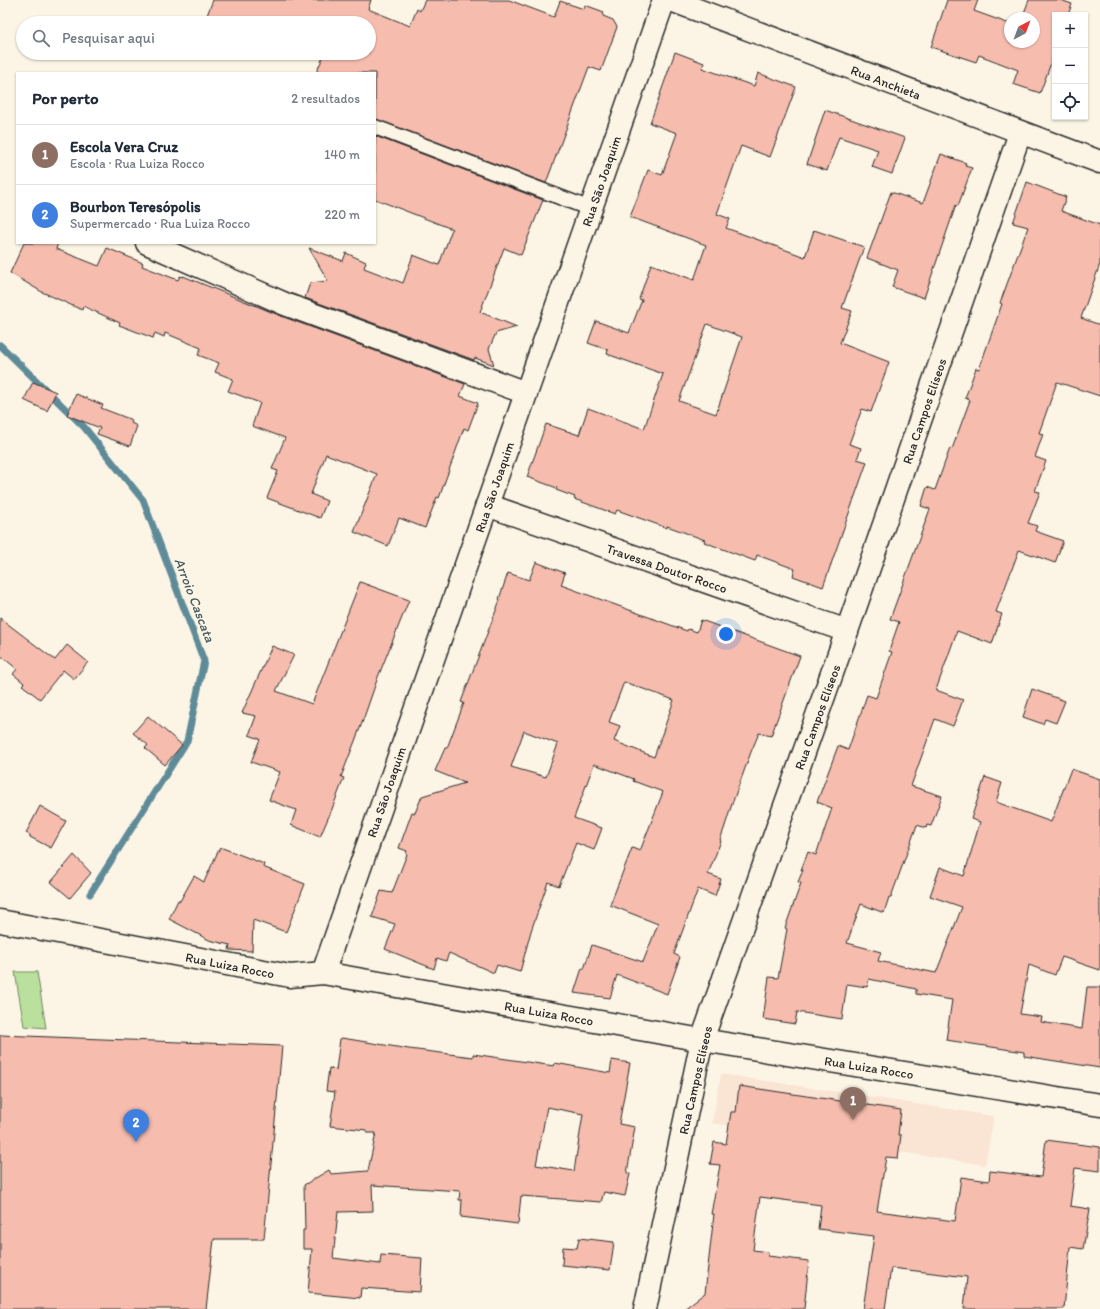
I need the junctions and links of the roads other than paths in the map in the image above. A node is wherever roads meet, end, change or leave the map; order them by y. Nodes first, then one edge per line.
1 (664, 0) edge
2 (672, 0) edge
3 (376, 127) edge
4 (1020, 133) junction
5 (1100, 162) edge
6 (590, 209) junction
7 (149, 244) edge
8 (526, 393) junction
9 (487, 506) junction
10 (847, 631) junction
11 (0, 921) edge
12 (323, 973) junction
13 (702, 1040) junction
14 (1100, 1105) edge
15 (645, 1309) edge

1 - 6 street, Rua São Joaquim
2 - 4 street, Rua Anchieta
3 - 6 lane
4 - 5 street, Rua Anchieta
4 - 10 street, Rua Campos Elíseos
6 - 8 street, Rua São Joaquim
7 - 8 street
8 - 9 street, Rua São Joaquim
9 - 10 street, Travessa Doutor Rocco
9 - 12 street, Rua São Joaquim
10 - 13 street, Rua Campos Elíseos
11 - 12 street, Rua Luiza Rocco
12 - 13 street, Rua Luiza Rocco
13 - 14 street, Rua Luiza Rocco
13 - 15 street, Rua Campos Elíseos

